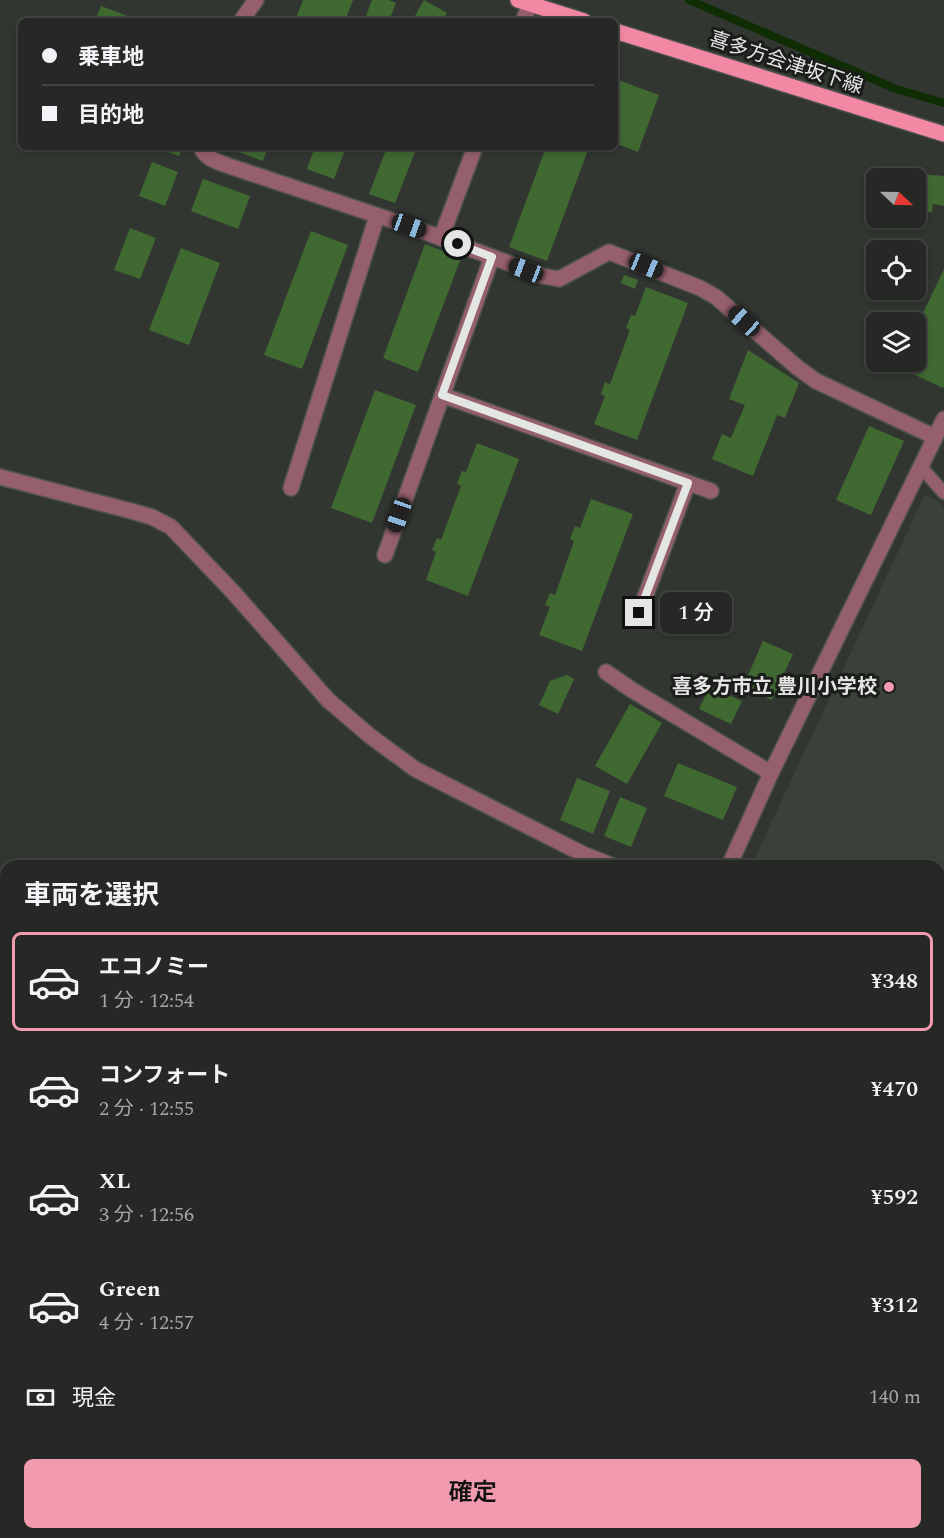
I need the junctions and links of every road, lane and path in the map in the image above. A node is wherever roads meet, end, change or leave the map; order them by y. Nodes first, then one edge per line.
1 (256, 0) edge
2 (524, 2) edge
3 (243, 18) edge
4 (523, 18) edge
5 (575, 18) edge
6 (618, 32) edge
7 (944, 134) edge
8 (202, 150) edge
9 (475, 150) edge
10 (377, 216) junction
11 (441, 238) junction
12 (492, 257) junction
13 (442, 395) junction
14 (944, 419) edge
15 (935, 437) junction
16 (921, 467) junction
17 (0, 477) edge
18 (688, 483) junction
19 (291, 488) dead end
20 (711, 491) dead end
21 (944, 493) edge
22 (385, 555) dead end
23 (639, 613) dead end
24 (606, 672) dead end
25 (771, 773) junction
26 (598, 860) edge
27 (732, 860) edge

1 - 3 street
2 - 4 street
2 - 5 main road
6 - 7 main road, 喜多方会津坂下線
8 - 10 street
9 - 11 street
10 - 11 street
10 - 19 street
11 - 12 street
12 - 13 street
12 - 15 street
13 - 18 street
13 - 22 street
14 - 15 street
15 - 16 street
16 - 21 lane
16 - 25 street
17 - 26 street
18 - 20 street
18 - 23 street
24 - 25 street
25 - 27 street

